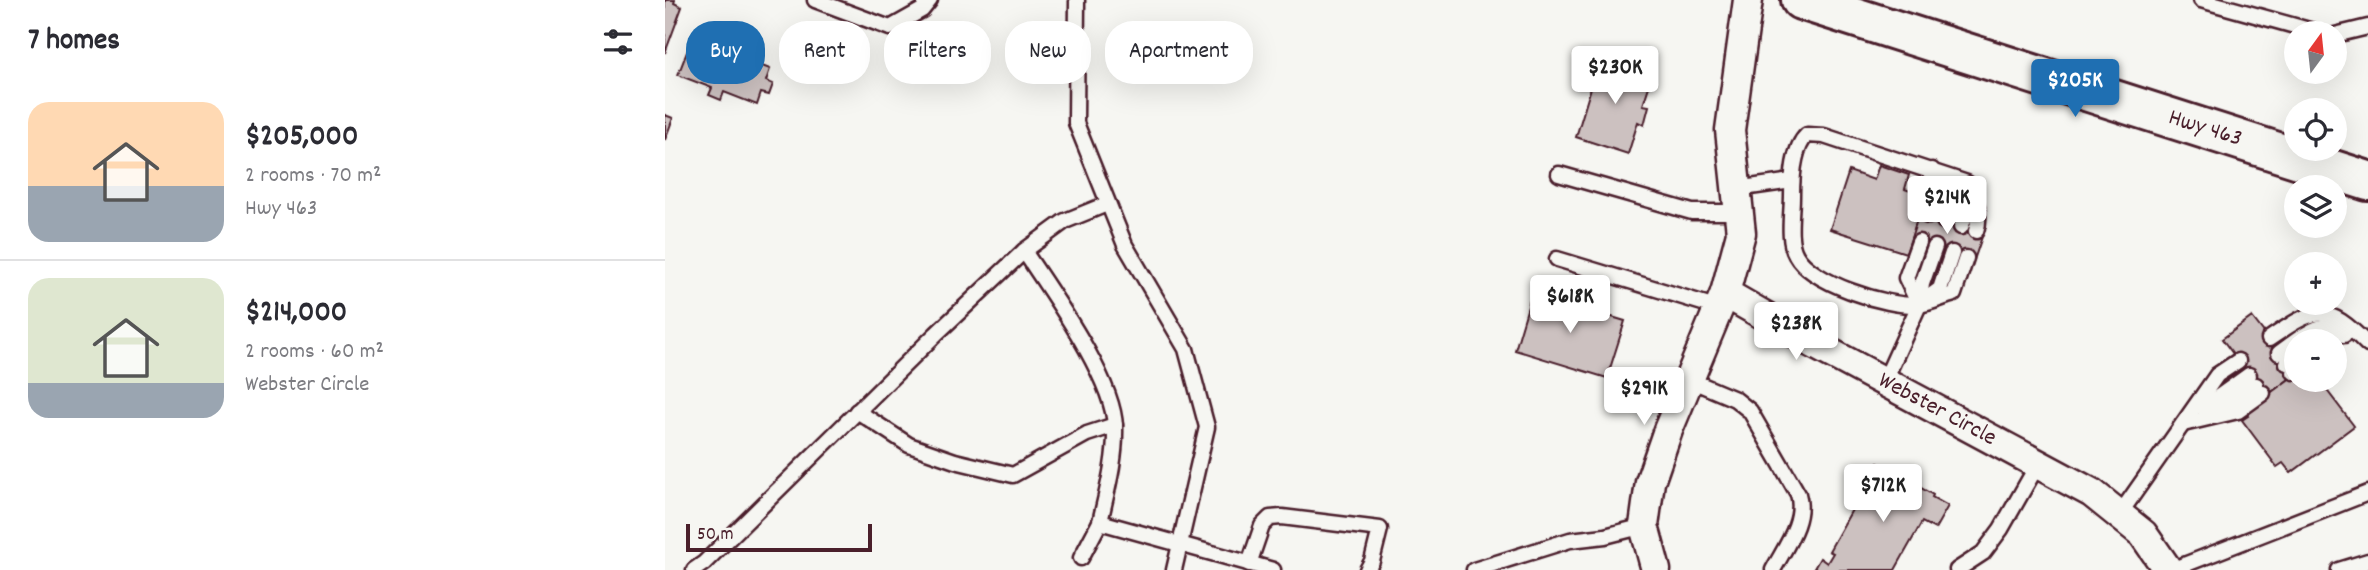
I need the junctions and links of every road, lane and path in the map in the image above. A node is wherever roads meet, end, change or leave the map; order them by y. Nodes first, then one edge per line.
1 (815, 0) edge
2 (930, 0) edge
3 (1077, 0) edge
4 (1748, 0) edge
5 (1801, 0) edge
6 (2201, 0) edge
7 (2284, 23) edge
8 (2368, 27) edge
9 (2347, 32) edge
10 (1932, 170) junction
11 (1559, 174) dead end
12 (1792, 181) junction
13 (2368, 181) edge
14 (1738, 201) junction
15 (1107, 204) junction
16 (1928, 216) dead end
17 (1944, 221) dead end
18 (1969, 229) dead end
19 (1919, 242) dead end
20 (1935, 247) dead end
21 (1024, 251) junction
22 (1959, 255) dead end
23 (1557, 259) dead end
24 (1722, 301) junction
25 (1919, 305) junction
26 (2315, 329) edge
27 (2345, 329) edge
28 (2347, 330) edge
29 (2347, 336) edge
30 (2269, 339) dead end
31 (2365, 342) edge
32 (2347, 343) edge
33 (2238, 361) dead end
34 (1690, 380) junction
35 (1884, 382) junction
36 (856, 411) junction
37 (2183, 424) junction
38 (1115, 425) junction
39 (2038, 464) junction
40 (2368, 493) edge
41 (2119, 515) junction
42 (1100, 522) junction
43 (1644, 526) junction
44 (1180, 545) junction
45 (1081, 558) dead end
46 (1249, 564) junction
47 (2368, 564) edge
48 (2349, 569) edge
49 (694, 570) edge
50 (1174, 570) edge
51 (1273, 570) edge
52 (1367, 570) edge
53 (1474, 570) edge
54 (1656, 570) edge
55 (1773, 570) edge
56 (1957, 570) edge
57 (2170, 570) edge

1 - 2 lane
3 - 15 lane
4 - 14 street
5 - 13 main road, Hwy 463
6 - 7 lane
8 - 9 lane
10 - 12 lane
10 - 16 lane
10 - 17 lane
10 - 18 lane
11 - 14 lane
12 - 14 lane
12 - 25 lane
14 - 24 street
15 - 21 lane
15 - 44 lane
19 - 25 lane
20 - 25 lane
21 - 36 lane
21 - 38 lane
22 - 25 lane
23 - 24 lane
24 - 34 street
24 - 35 street, Webster Circle
25 - 35 lane
26 - 27 lane
28 - 31 lane
29 - 31 lane
30 - 31 lane
31 - 32 lane
33 - 37 lane
34 - 43 street
34 - 55 lane
35 - 39 street, Webster Circle
36 - 38 lane
36 - 49 lane
37 - 37 lane
37 - 41 lane
38 - 42 lane
39 - 41 street, Webster Circle
39 - 56 lane
40 - 57 lane
41 - 57 street, Webster Circle
42 - 44 lane
42 - 45 lane
43 - 53 lane
43 - 54 street
44 - 46 lane
44 - 50 lane
46 - 51 lane
46 - 52 lane
47 - 48 lane

